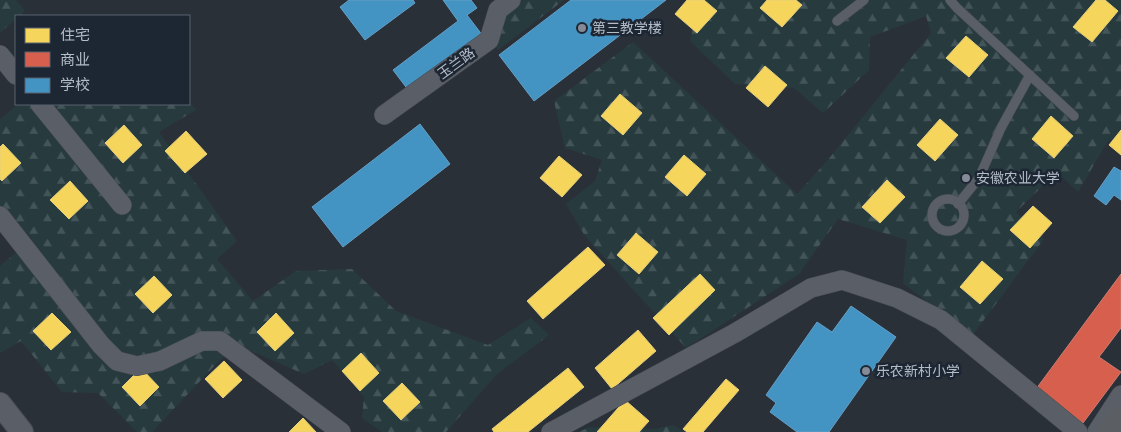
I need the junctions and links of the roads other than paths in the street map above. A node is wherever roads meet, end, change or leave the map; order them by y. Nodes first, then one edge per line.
1 (864, 0) edge
2 (950, 0) edge
3 (499, 3) edge
4 (837, 21) dead end
5 (0, 55) edge
6 (15, 74) edge
7 (1030, 75) junction
8 (41, 105) edge
9 (384, 115) dead end
10 (1074, 116) dead end
11 (958, 204) dead end
12 (122, 205) dead end
13 (0, 216) edge
14 (1121, 394) edge
15 (0, 404) edge
16 (1121, 420) edge
17 (22, 432) edge
18 (341, 432) edge
19 (551, 432) edge
20 (1078, 432) edge
21 (1097, 432) edge
22 (1113, 432) edge

1 - 4 lane
2 - 7 lane
3 - 9 street, 玉兰路
5 - 6 street
7 - 10 lane
7 - 11 lane
8 - 12 street
13 - 18 street
14 - 21 street
15 - 17 street
16 - 22 highway
19 - 20 street

